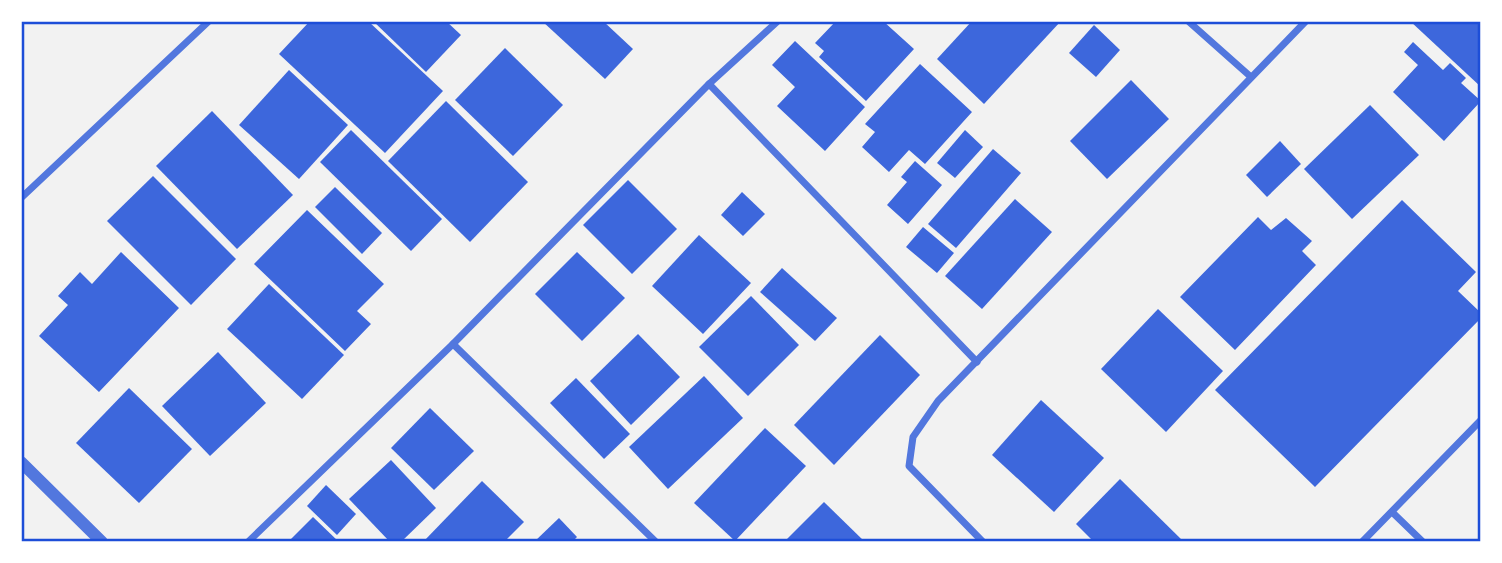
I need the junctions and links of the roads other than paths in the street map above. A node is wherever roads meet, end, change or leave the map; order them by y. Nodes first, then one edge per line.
1 (209, 21) edge
2 (778, 21) edge
3 (1188, 21) edge
4 (1306, 21) edge
5 (1251, 77) junction
6 (709, 84) junction
7 (21, 198) edge
8 (453, 344) junction
9 (977, 362) junction
10 (1481, 420) edge
11 (21, 462) edge
12 (1392, 512) junction
13 (102, 542) edge
14 (248, 542) edge
15 (656, 542) edge
16 (983, 542) edge
17 (1363, 542) edge
18 (1423, 542) edge

1 - 7 street
2 - 6 street
3 - 5 street
4 - 5 street
5 - 9 street
6 - 8 street
6 - 9 street
8 - 14 street
8 - 15 street
9 - 16 street
10 - 12 street
11 - 13 street
12 - 17 street
12 - 18 street

